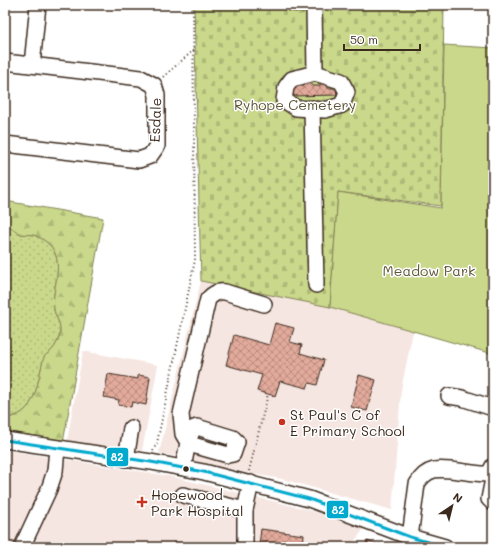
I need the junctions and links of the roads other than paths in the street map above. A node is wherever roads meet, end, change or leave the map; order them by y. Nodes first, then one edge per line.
1 (38, 5) edge
2 (314, 5) edge
3 (5, 62) edge
4 (32, 65) junction
5 (315, 73) junction
6 (312, 108) junction
7 (5, 144) edge
8 (316, 285) dead end
9 (264, 304) dead end
10 (449, 396) dead end
11 (493, 408) edge
12 (130, 428) dead end
13 (5, 440) edge
14 (57, 448) junction
15 (126, 458) junction
16 (183, 467) junction
17 (491, 470) edge
18 (248, 483) junction
19 (182, 495) dead end
20 (493, 503) edge
21 (244, 510) junction
22 (410, 537) junction
23 (22, 547) edge
24 (245, 547) edge
25 (445, 547) edge

1 - 4 street
2 - 5 street
3 - 4 street, Esdale
4 - 7 street, Esdale
5 - 6 street
5 - 6 street
6 - 8 street
9 - 16 street
10 - 11 street
12 - 15 street
13 - 14 street
14 - 15 street
14 - 23 street
15 - 16 street
16 - 18 street
17 - 20 street
17 - 22 street
18 - 21 street
18 - 22 street
19 - 21 street
21 - 24 street
22 - 25 street

